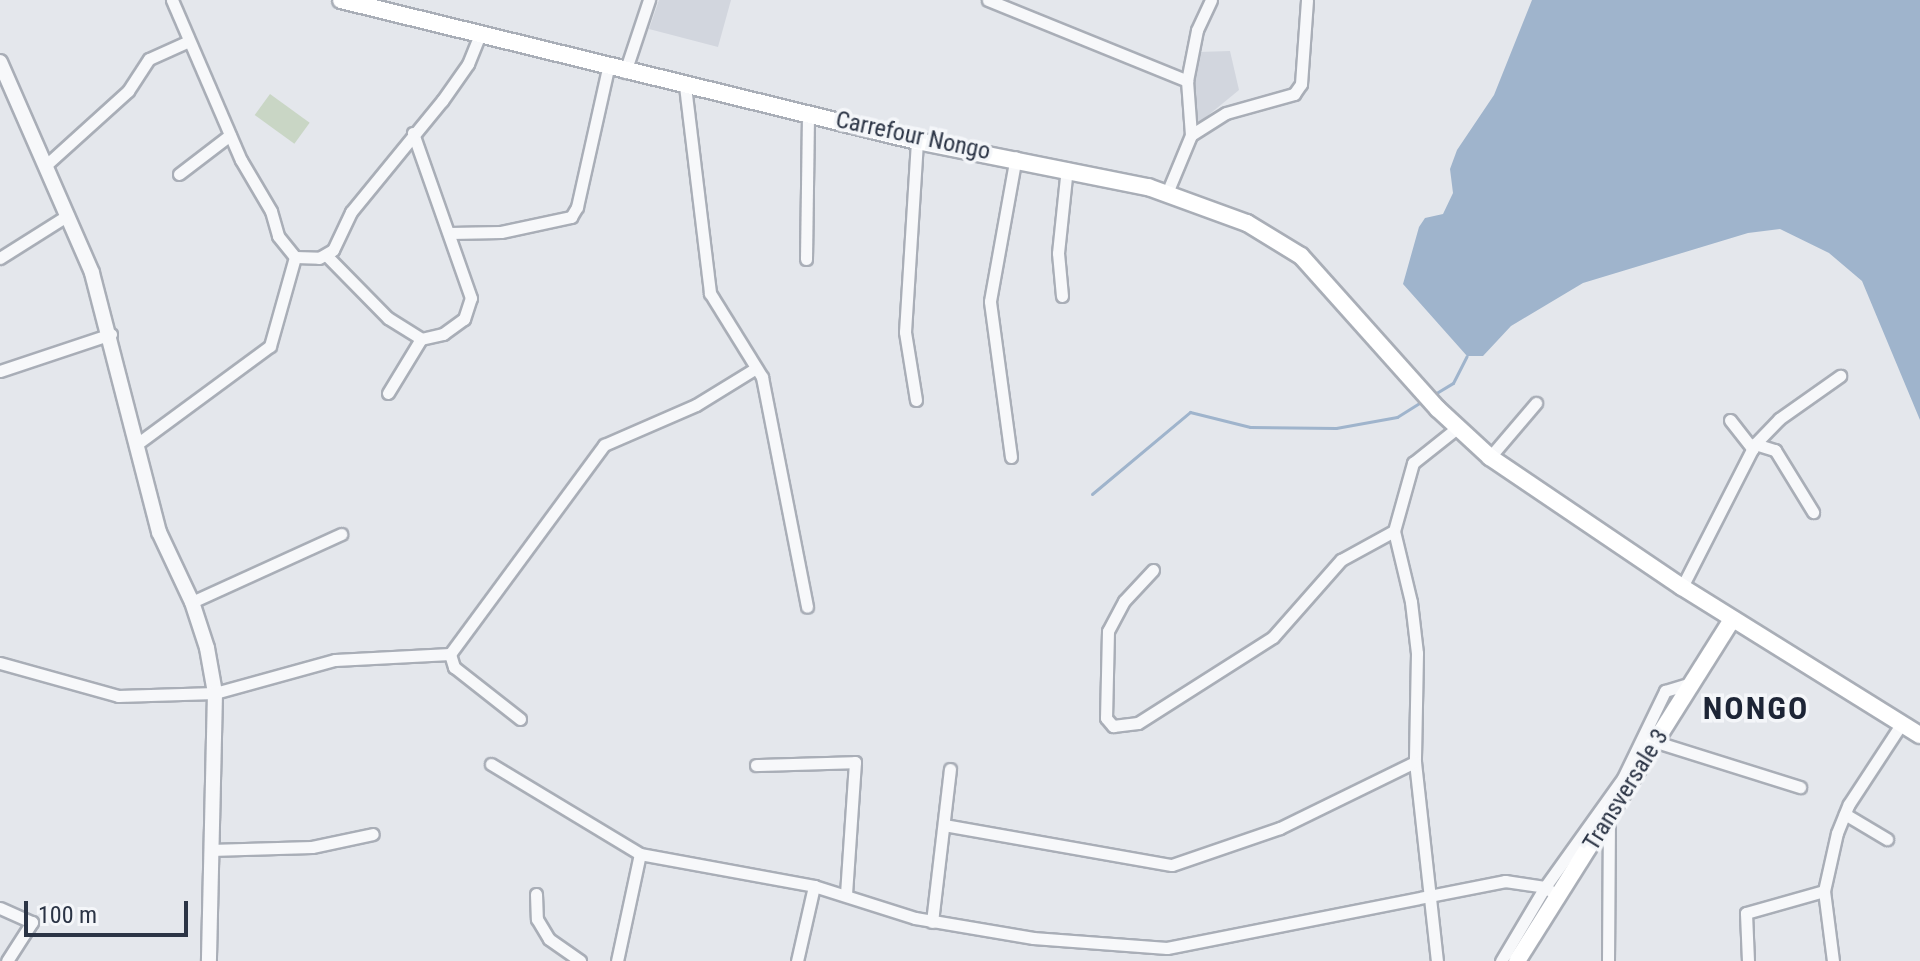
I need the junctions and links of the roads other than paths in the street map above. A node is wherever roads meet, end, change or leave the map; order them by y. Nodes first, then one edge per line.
1 (172, 0) edge
2 (341, 0) edge
3 (649, 0) edge
4 (988, 0) edge
5 (1211, 0) edge
6 (1307, 0) edge
7 (1008, 4) edge
8 (480, 35) junction
9 (187, 42) junction
10 (0, 62) edge
11 (616, 70) junction
12 (1187, 81) junction
13 (685, 86) junction
14 (808, 114) junction
15 (413, 133) junction
16 (230, 135) junction
17 (1191, 135) junction
18 (917, 141) junction
19 (1016, 157) junction
20 (45, 166) junction
21 (1067, 168) junction
22 (179, 174) dead end
23 (1167, 193) junction
24 (68, 215) junction
25 (450, 233) junction
26 (326, 255) junction
27 (295, 257) junction
28 (0, 258) edge
29 (806, 259) dead end
30 (1062, 296) dead end
31 (111, 334) junction
32 (421, 339) junction
33 (753, 370) junction
34 (0, 371) edge
35 (1840, 376) dead end
36 (388, 393) dead end
37 (916, 400) dead end
38 (1536, 403) dead end
39 (1730, 420) dead end
40 (1457, 428) junction
41 (137, 444) junction
42 (1754, 447) junction
43 (1011, 457) dead end
44 (1490, 457) junction
45 (1813, 512) dead end
46 (1394, 531) junction
47 (341, 534) dead end
48 (1153, 570) dead end
49 (1682, 587) junction
50 (192, 602) junction
51 (807, 607) dead end
52 (1732, 619) junction
53 (450, 654) junction
54 (0, 663) edge
55 (1694, 681) junction
56 (215, 693) junction
57 (520, 719) dead end
58 (1902, 723) junction
59 (1920, 735) edge
60 (1656, 742) junction
61 (1415, 762) junction
62 (491, 764) dead end
63 (756, 765) dead end
64 (950, 769) dead end
65 (1800, 787) dead end
66 (1845, 814) junction
67 (1609, 818) junction
68 (944, 825) junction
69 (373, 834) dead end
70 (1887, 839) dead end
71 (210, 850) junction
72 (640, 854) junction
73 (814, 886) junction
74 (1824, 891) junction
75 (1552, 892) junction
76 (536, 894) dead end
77 (846, 894) junction
78 (1428, 894) junction
79 (0, 908) edge
80 (932, 922) junction
81 (1167, 948) junction
82 (7, 961) edge
83 (209, 961) edge
84 (580, 961) edge
85 (617, 961) edge
86 (797, 961) edge
87 (1166, 961) edge
88 (1437, 961) edge
89 (1501, 961) edge
90 (1517, 961) edge
91 (1608, 961) edge
92 (1748, 961) edge
93 (1833, 961) edge

1 - 9 street
2 - 8 main road, Carrefour Nongo
3 - 11 street
4 - 7 street
5 - 12 street
6 - 17 street
7 - 12 street
8 - 11 main road, Carrefour Nongo
8 - 15 street
9 - 16 street
9 - 20 street
10 - 20 street
11 - 13 main road, Carrefour Nongo
11 - 25 street
12 - 17 street
13 - 14 main road, Carrefour Nongo
13 - 33 street
14 - 18 main road, Carrefour Nongo
14 - 29 street
15 - 25 street
15 - 26 street
16 - 22 street
16 - 27 street
17 - 23 street
18 - 19 main road, Carrefour Nongo
18 - 37 street
19 - 21 main road, Carrefour Nongo
19 - 43 street
20 - 24 street
21 - 23 main road, Carrefour Nongo
21 - 30 street
23 - 40 main road, Carrefour Nongo
24 - 28 street
24 - 31 street
25 - 32 street
26 - 27 street
26 - 32 street
27 - 41 street
31 - 34 street
31 - 41 street
32 - 36 street
33 - 51 street
33 - 53 street
35 - 42 street
38 - 44 street
39 - 42 street
40 - 44 main road, Carrefour Nongo
40 - 46 street
41 - 50 street
42 - 45 street
42 - 49 street
44 - 49 main road, Carrefour Nongo
46 - 48 street
46 - 61 street
47 - 50 street
49 - 52 main road, Carrefour Nongo
50 - 56 street
52 - 55 main road, Transversale 3
52 - 58 main road, Carrefour Nongo
53 - 56 street
53 - 57 street
54 - 56 street
55 - 60 main road, Transversale 3
55 - 75 street
56 - 71 street
58 - 59 main road, Carrefour Nongo
58 - 66 street
60 - 65 street
60 - 67 main road, Transversale 3
61 - 68 street
61 - 78 street
62 - 72 street
63 - 77 street
64 - 68 street
66 - 70 street
66 - 74 street
67 - 75 main road, Transversale 3
67 - 91 street
68 - 80 street
69 - 71 street
71 - 83 street
72 - 73 street
72 - 85 street
73 - 77 street
73 - 86 street
74 - 92 street
74 - 93 street
75 - 78 street
75 - 89 street
75 - 90 main road, Transversale 3
76 - 84 street
77 - 80 street
78 - 81 street
78 - 88 street
79 - 82 street
80 - 81 street
81 - 87 street

